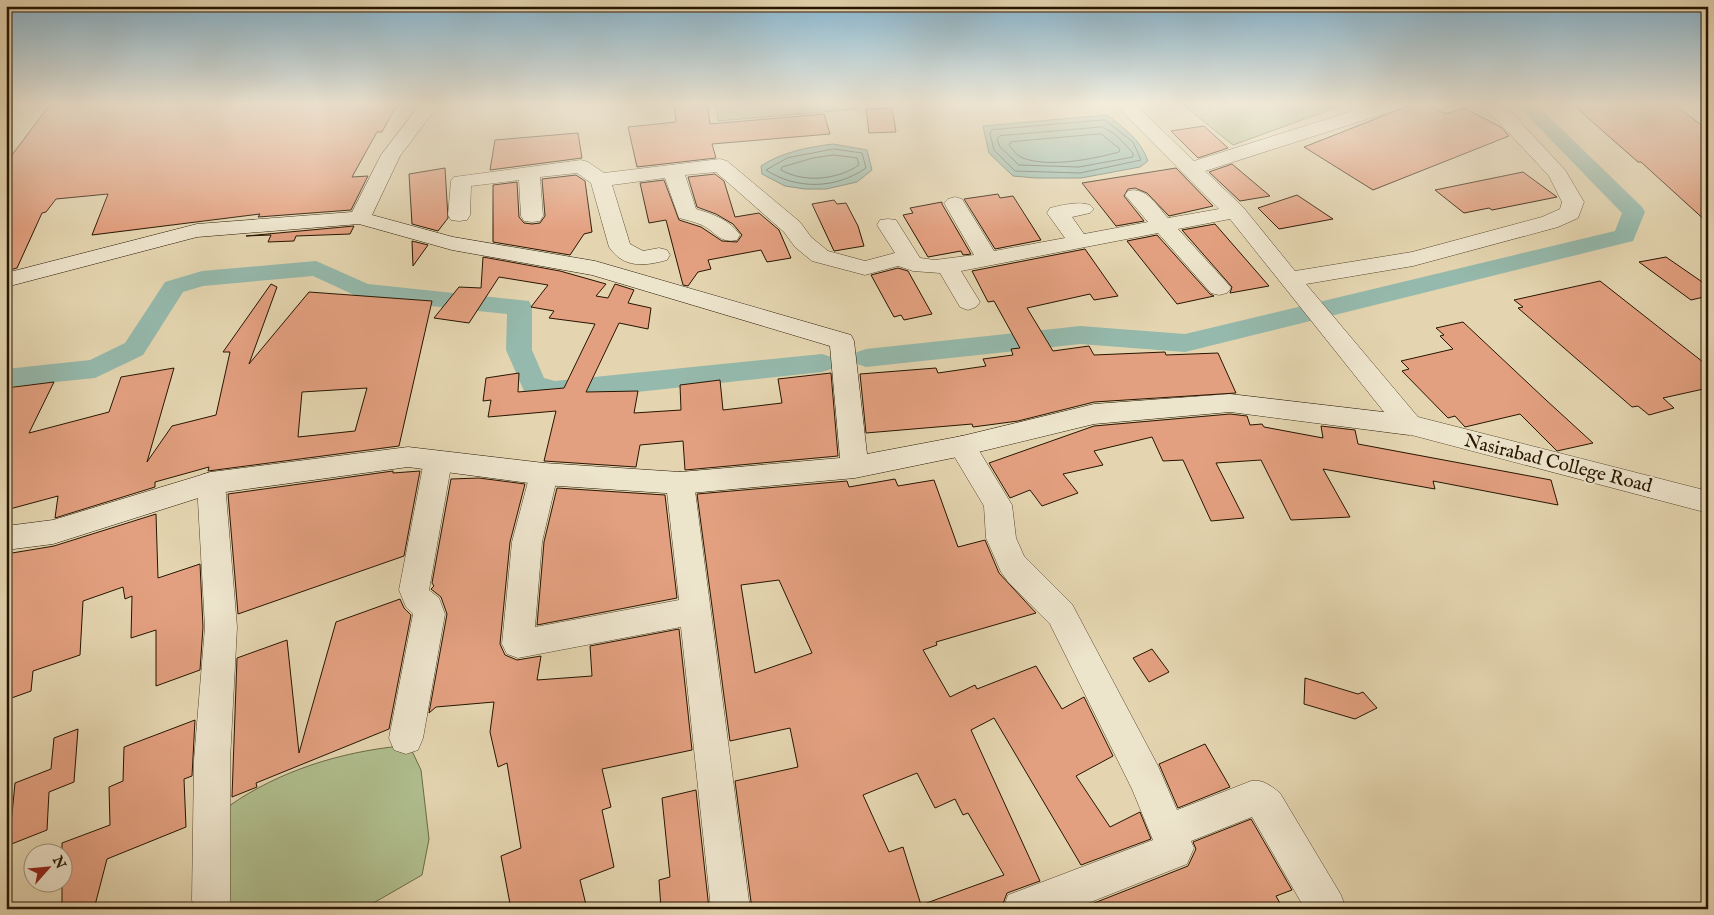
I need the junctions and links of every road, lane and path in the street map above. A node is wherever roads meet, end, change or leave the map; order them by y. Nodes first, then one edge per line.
1 (398, 146) edge
2 (1167, 146) edge
3 (1264, 146) edge
4 (1532, 146) edge
5 (1191, 169) junction
6 (673, 171) junction
7 (529, 172) junction
8 (600, 180) junction
9 (1135, 195) dead end
10 (955, 203) dead end
11 (1083, 209) dead end
12 (1235, 212) junction
13 (459, 215) dead end
14 (532, 216) dead end
15 (360, 218) junction
16 (888, 225) dead end
17 (1163, 226) junction
18 (728, 235) dead end
19 (1079, 242) junction
20 (659, 255) dead end
21 (988, 259) junction
22 (913, 264) junction
23 (947, 266) junction
24 (1290, 279) junction
25 (6, 280) edge
26 (1219, 288) dead end
27 (968, 302) dead end
28 (1409, 425) junction
29 (962, 446) junction
30 (438, 461) junction
31 (855, 467) junction
32 (544, 474) junction
33 (211, 483) junction
34 (680, 483) junction
35 (1708, 502) edge
36 (6, 538) edge
37 (695, 611) junction
38 (406, 738) dead end
39 (1168, 832) junction
40 (207, 906) edge
41 (731, 909) edge
42 (1022, 909) edge
43 (1327, 909) edge

1 - 15 street
2 - 5 street
3 - 5 street
4 - 24 street
5 - 12 street
6 - 8 street
6 - 18 street
6 - 22 street
7 - 8 street
7 - 13 street
7 - 14 street
8 - 20 street
9 - 17 street
10 - 21 street
11 - 19 street
12 - 17 street
12 - 24 street
15 - 25 street
15 - 31 street
16 - 22 street
17 - 19 street
17 - 26 street
19 - 21 street
21 - 23 street
22 - 23 street
23 - 27 street
24 - 28 street
28 - 29 street, Nasirabad College Road
28 - 35 street, Nasirabad College Road
29 - 31 street, Nasirabad College Road
29 - 39 street
30 - 32 street, Nasirabad College Road
30 - 33 street, Nasirabad College Road
30 - 38 street
31 - 34 street, Nasirabad College Road
32 - 34 street, Nasirabad College Road
32 - 37 street
33 - 36 street, Nasirabad College Road
33 - 40 street
34 - 37 street
37 - 41 street
39 - 42 street
39 - 43 street

